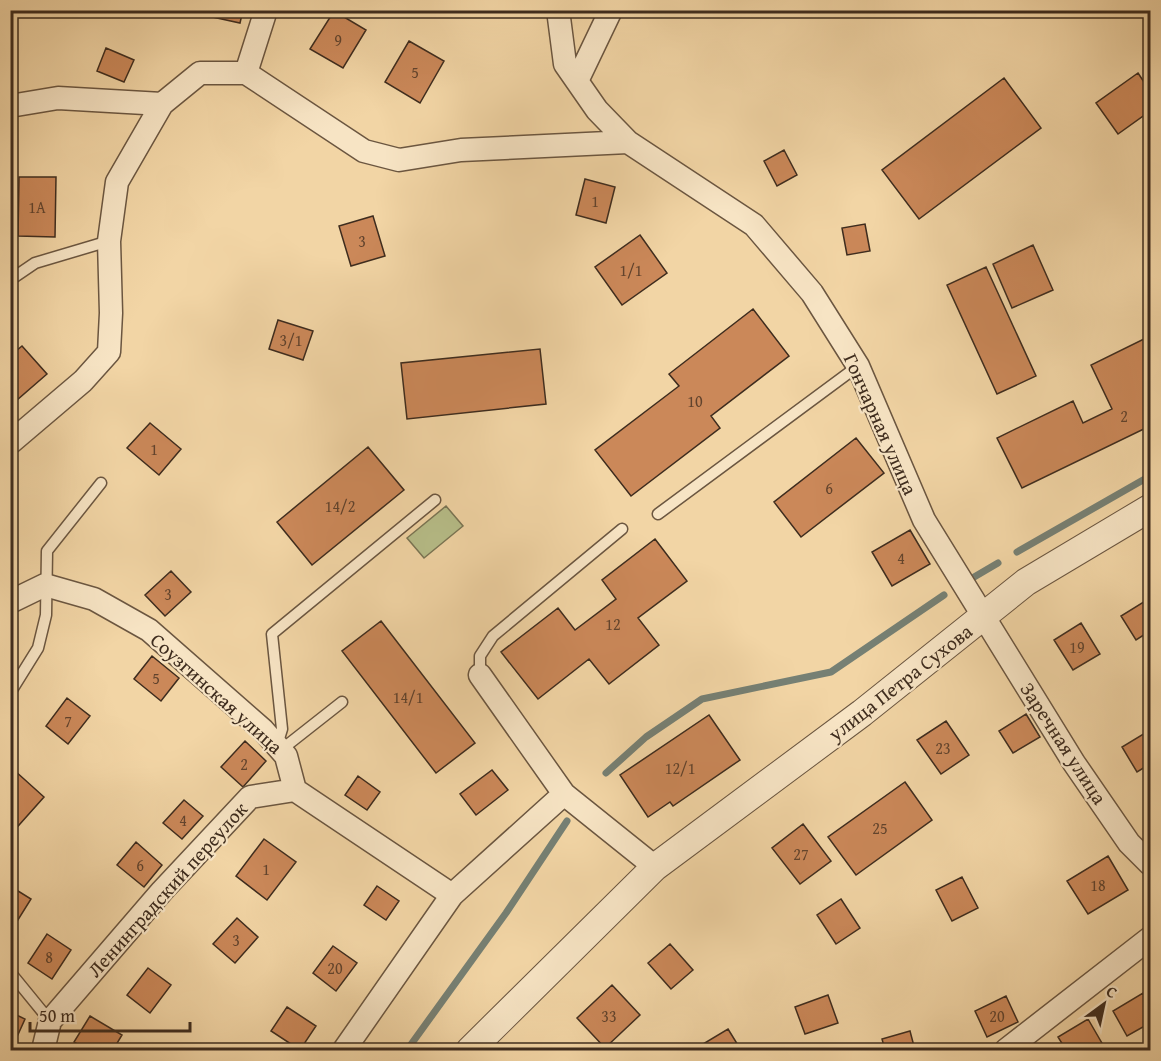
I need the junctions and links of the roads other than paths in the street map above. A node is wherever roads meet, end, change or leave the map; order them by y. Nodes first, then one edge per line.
1 (266, 10) edge
2 (558, 10) edge
3 (611, 10) edge
4 (246, 73) junction
5 (577, 81) junction
6 (162, 104) junction
7 (10, 106) edge
8 (628, 142) junction
9 (109, 241) junction
10 (10, 280) edge
11 (858, 366) junction
12 (10, 444) edge
13 (101, 483) dead end
14 (435, 500) dead end
15 (1150, 508) edge
16 (658, 514) dead end
17 (621, 529) dead end
18 (45, 585) junction
19 (10, 602) edge
20 (984, 617) junction
21 (480, 675) joint
22 (10, 693) edge
23 (342, 702) dead end
24 (279, 748) junction
25 (296, 790) junction
26 (564, 794) junction
27 (1150, 864) edge
28 (655, 867) junction
29 (452, 895) junction
30 (1150, 938) edge
31 (10, 972) edge
32 (50, 1021) junction
33 (43, 1050) edge
34 (344, 1050) edge
35 (470, 1050) edge
36 (1006, 1050) edge

1 - 4 street
2 - 5 street, Гончарная улица
3 - 5 street
4 - 6 street
4 - 8 street
5 - 8 street, Гончарная улица
6 - 7 street
6 - 9 street
8 - 11 street, Гончарная улица
9 - 10 lane
9 - 12 street
11 - 16 lane
11 - 20 street, Гончарная улица
13 - 18 lane
14 - 24 lane
15 - 20 street, улица Петра Сухова
17 - 21 lane
18 - 19 street
18 - 22 lane
18 - 24 street, Соузгинская улица
20 - 27 street, Заречная улица
20 - 28 street, улица Петра Сухова
21 - 26 street
23 - 24 lane
24 - 25 street, Соузгинская улица
25 - 29 street
25 - 32 street, Ленинградский переулок
26 - 28 street
26 - 29 street
28 - 35 street, улица Петра Сухова
29 - 34 street
30 - 36 street
31 - 32 lane
32 - 33 street, Ленинградский переулок

